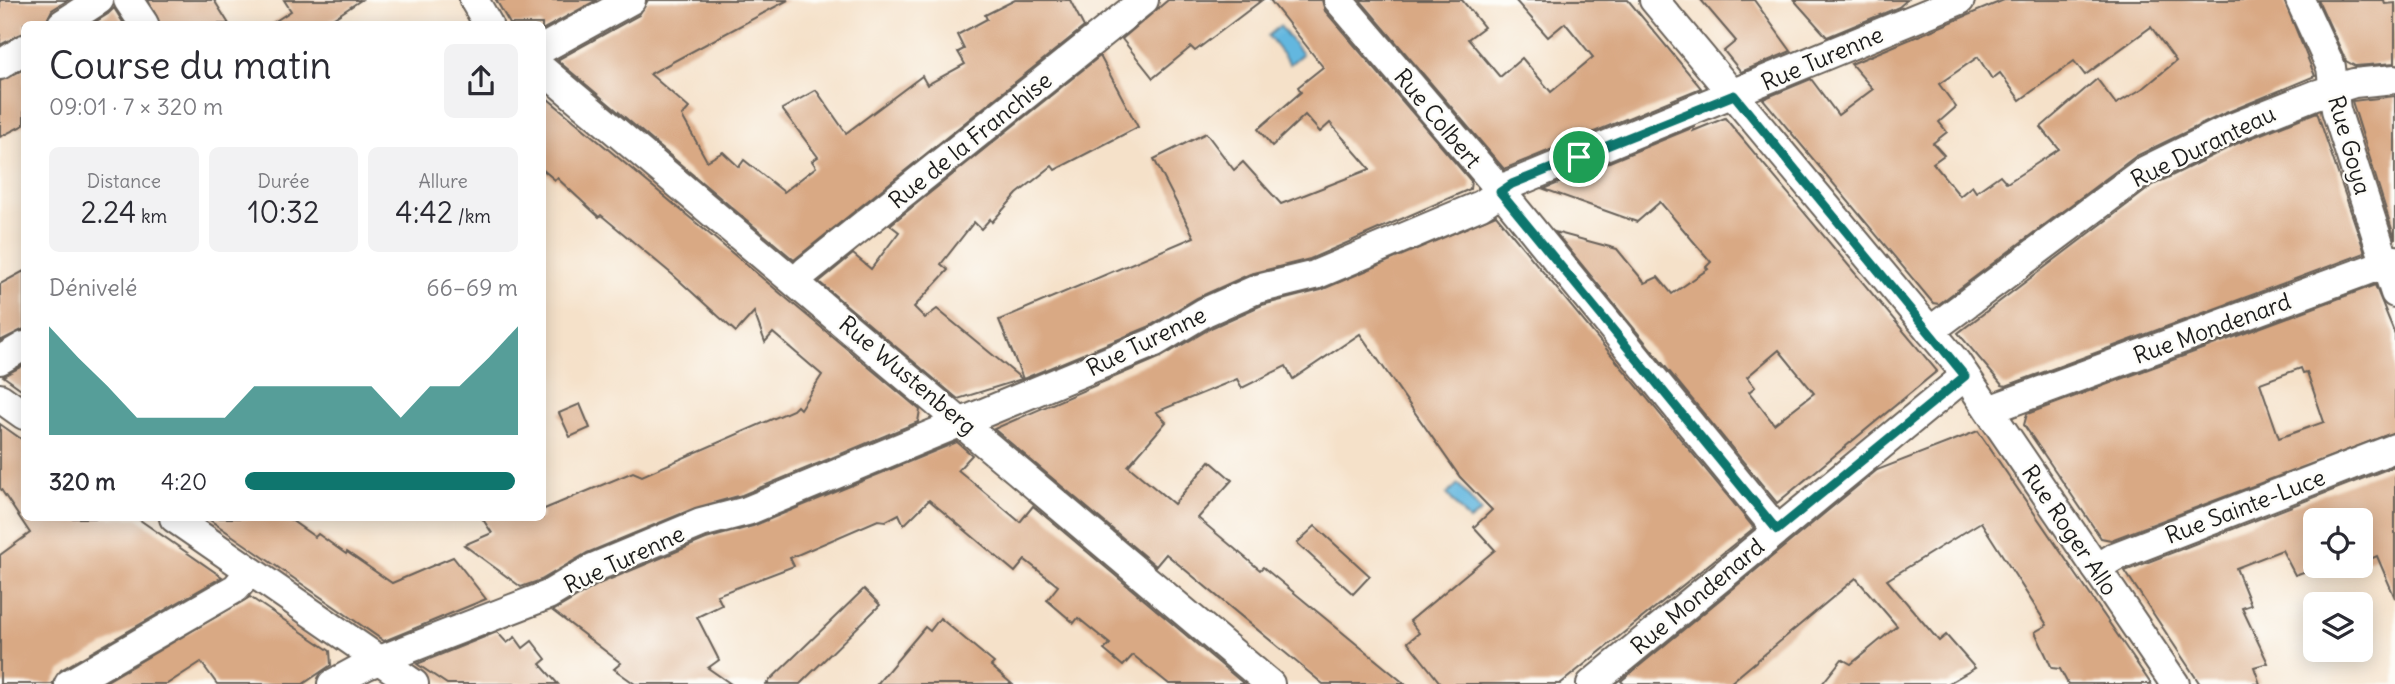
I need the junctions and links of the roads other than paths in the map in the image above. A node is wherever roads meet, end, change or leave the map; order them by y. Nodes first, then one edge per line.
1 (99, 0) edge
2 (128, 0) edge
3 (474, 0) edge
4 (631, 0) edge
5 (1144, 0) edge
6 (1338, 0) edge
7 (1654, 0) edge
8 (1960, 0) edge
9 (2300, 0) edge
10 (67, 21) edge
11 (142, 21) edge
12 (486, 21) edge
13 (546, 46) edge
14 (21, 51) edge
15 (0, 65) edge
16 (546, 72) edge
17 (2395, 79) edge
18 (2333, 89) junction
19 (1734, 95) junction
20 (1500, 192) junction
21 (2390, 262) edge
22 (796, 281) junction
23 (2395, 293) edge
24 (1930, 331) junction
25 (21, 348) edge
26 (0, 360) edge
27 (1965, 376) junction
28 (0, 398) edge
29 (1989, 410) junction
30 (21, 413) edge
31 (962, 421) junction
32 (2395, 448) edge
33 (178, 521) edge
34 (1777, 530) junction
35 (2096, 568) junction
36 (250, 571) junction
37 (373, 663) junction
38 (69, 684) edge
39 (332, 684) edge
40 (393, 684) edge
41 (414, 684) edge
42 (1270, 684) edge
43 (1591, 684) edge
44 (2175, 684) edge

1 - 10 street
2 - 11 street
3 - 12 street
4 - 13 street
5 - 22 street, Rue de la Franchise
6 - 20 street, Rue Colbert
7 - 19 street, Rue Roger Allo
8 - 19 street, Rue Turenne
9 - 18 street, Rue Goya
14 - 15 street
16 - 22 street, Rue Wustenberg
17 - 18 street, Rue Duranteau
18 - 21 street, Rue Goya
18 - 24 street, Rue Duranteau
19 - 20 street, Rue Turenne
19 - 24 street, Rue Roger Allo
20 - 31 street, Rue Turenne
20 - 34 street, Rue Colbert
21 - 23 street, Rue Goya
21 - 29 street, Rue Mondenard
22 - 31 street, Rue Wustenberg
24 - 27 street, Rue Roger Allo
25 - 26 street
27 - 29 street, Rue Roger Allo
27 - 34 street, Rue Mondenard
28 - 30 street
29 - 35 street, Rue Roger Allo
31 - 37 street, Rue Turenne
31 - 42 street, Rue Wustenberg
32 - 35 street, Rue Sainte-Luce
33 - 36 street
34 - 43 street, Rue Mondenard
35 - 44 street, Rue Roger Allo
36 - 37 street
36 - 38 street
37 - 39 street, Rue Turenne
37 - 40 street
37 - 41 street

